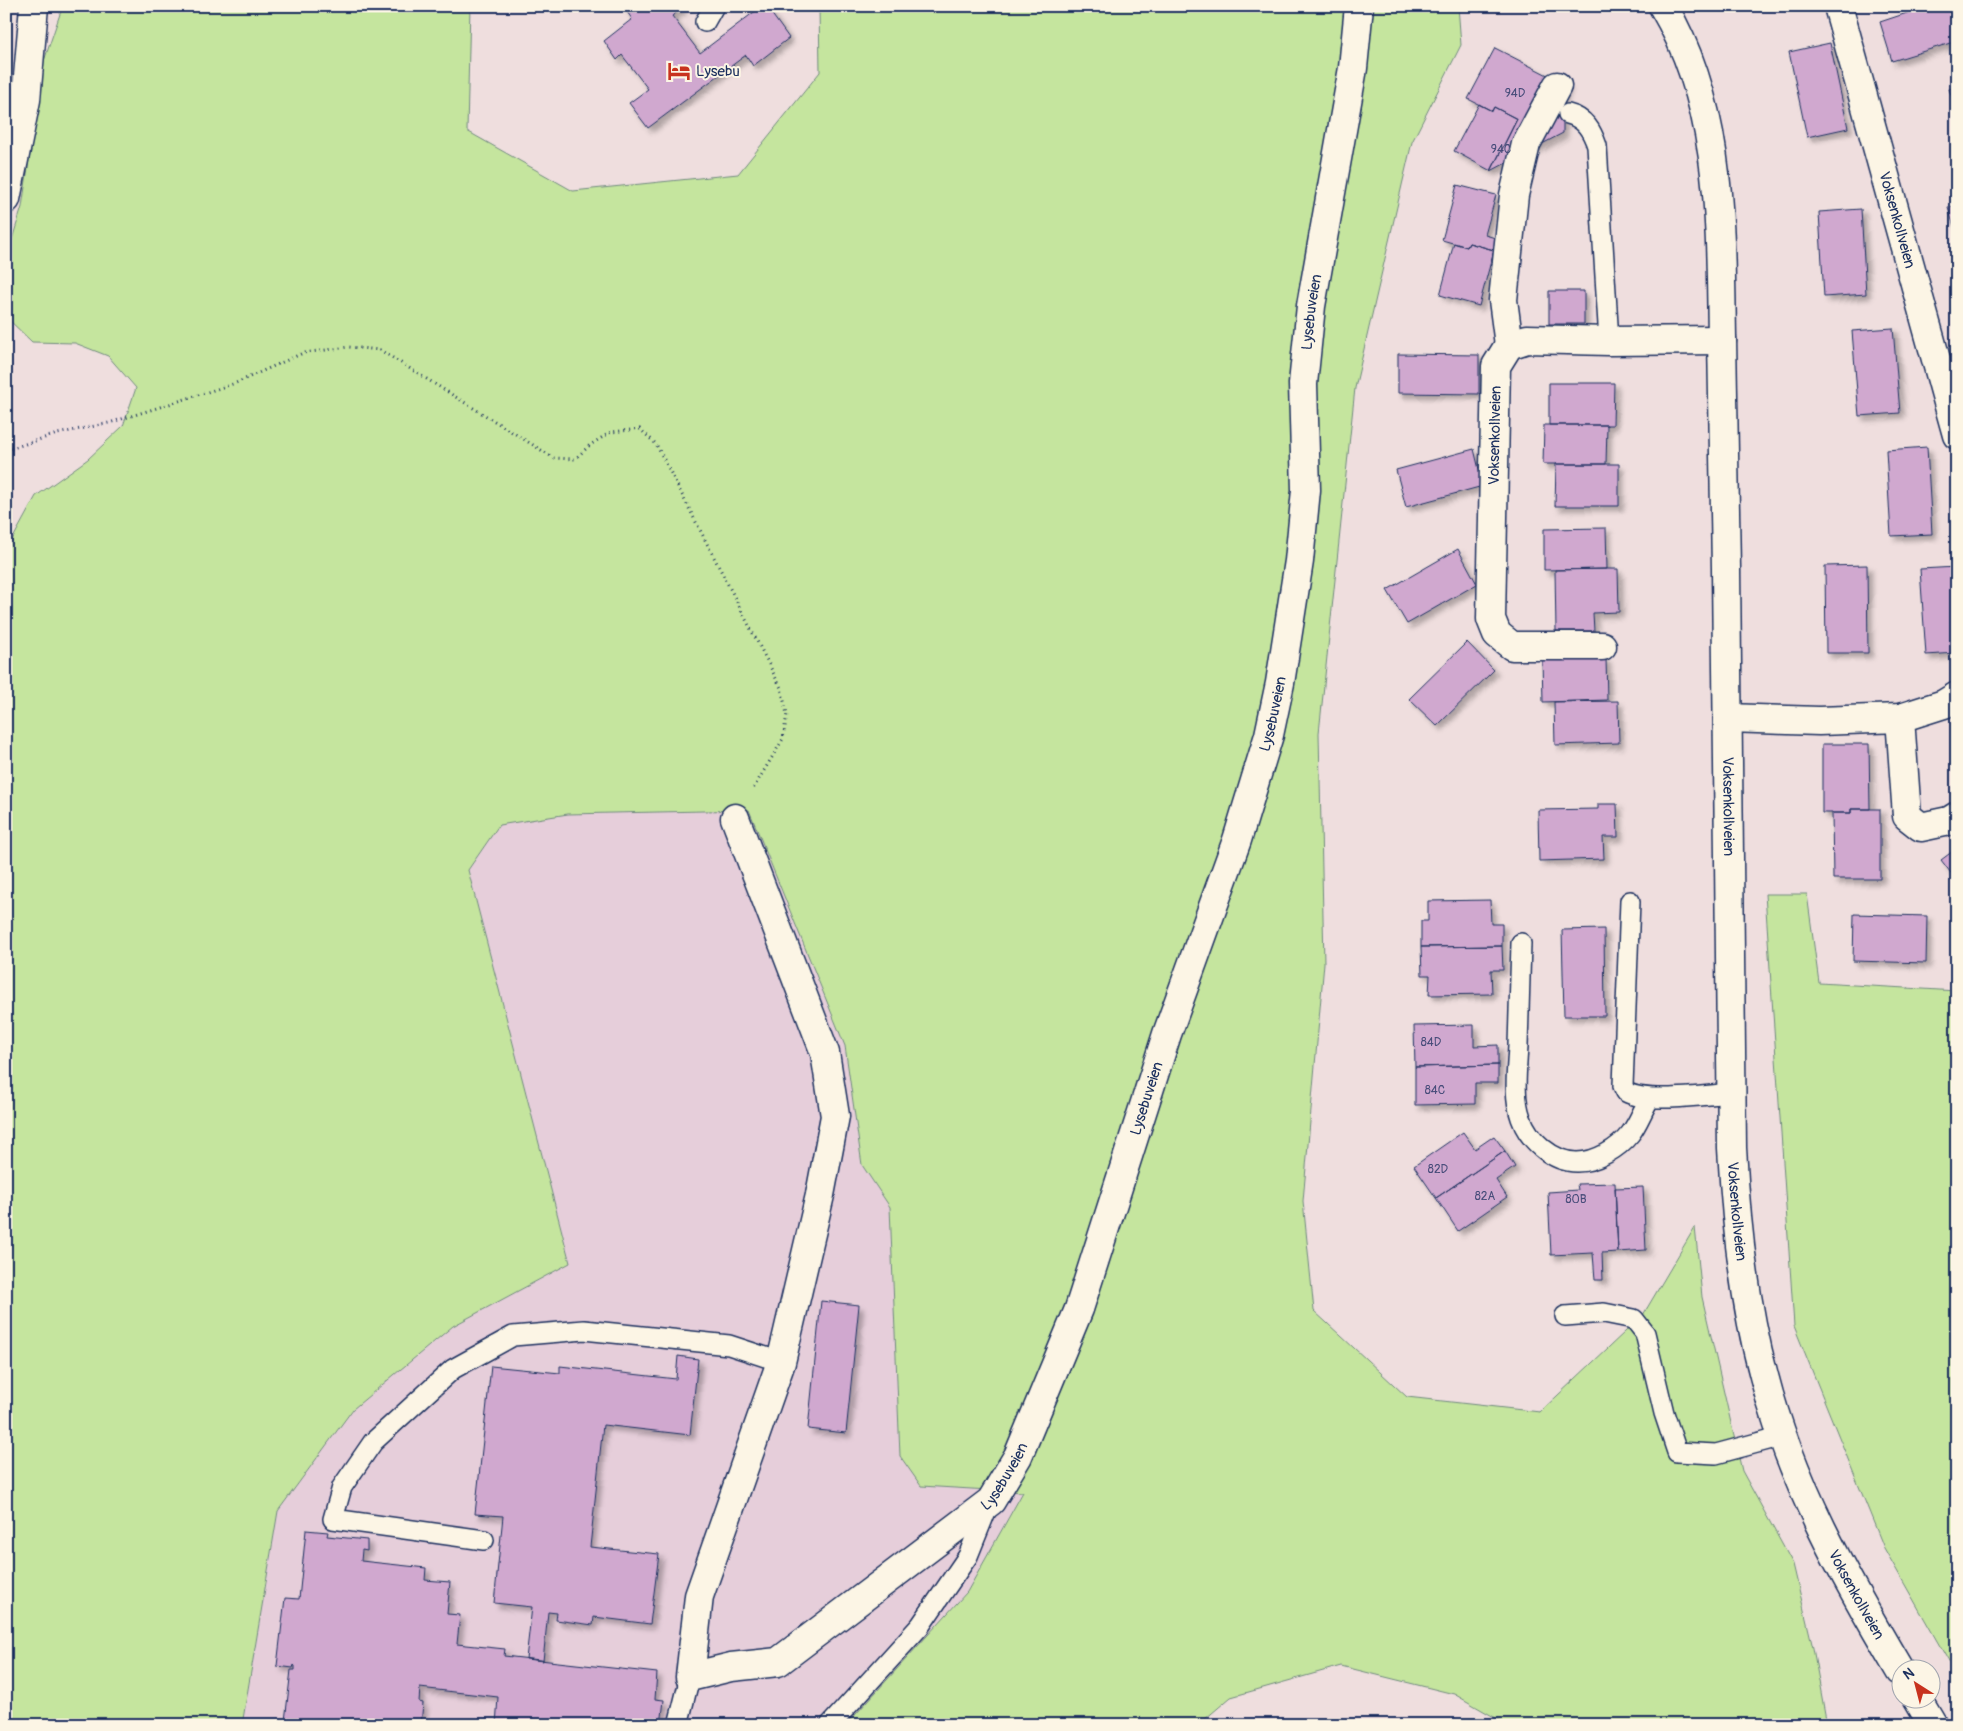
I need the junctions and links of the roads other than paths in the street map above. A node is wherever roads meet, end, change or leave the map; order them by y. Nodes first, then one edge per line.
1 (34, 6) edge
2 (1358, 6) edge
3 (1663, 6) edge
4 (1838, 6) edge
5 (1557, 86) dead end
6 (1568, 114) dead end
7 (6, 199) edge
8 (1722, 340) junction
9 (1610, 341) junction
10 (1509, 345) junction
11 (1957, 435) edge
12 (1602, 646) dead end
13 (1957, 696) edge
14 (1728, 718) junction
15 (1900, 718) junction
16 (1957, 816) edge
17 (735, 818) road end
18 (1630, 901) dead end
19 (1521, 943) dead end
20 (1732, 1093) junction
21 (1650, 1098) junction
22 (1565, 1316) dead end
23 (781, 1362) junction
24 (1783, 1436) junction
25 (991, 1501) junction
26 (484, 1540) dead end
27 (1892, 1658) edge
28 (690, 1677) junction
29 (1923, 1708) edge
30 (678, 1725) edge
31 (830, 1725) edge
32 (1932, 1725) edge

1 - 7 street
2 - 25 street, Lysebuveien
3 - 8 street, Voksenkollveien
4 - 11 street, Voksenkollveien
5 - 10 street
6 - 9 lane
8 - 9 street
8 - 14 street, Voksenkollveien
9 - 10 street
10 - 12 street, Voksenkollveien
13 - 15 street
14 - 15 street
14 - 20 street, Voksenkollveien
15 - 16 street
17 - 23 street
18 - 21 lane
19 - 21 lane
20 - 21 lane
20 - 24 street, Voksenkollveien
22 - 24 lane
23 - 26 lane
23 - 28 street
24 - 27 street, Voksenkollveien
25 - 28 street, Lysebuveien
25 - 31 lane
28 - 30 lane
29 - 32 street

